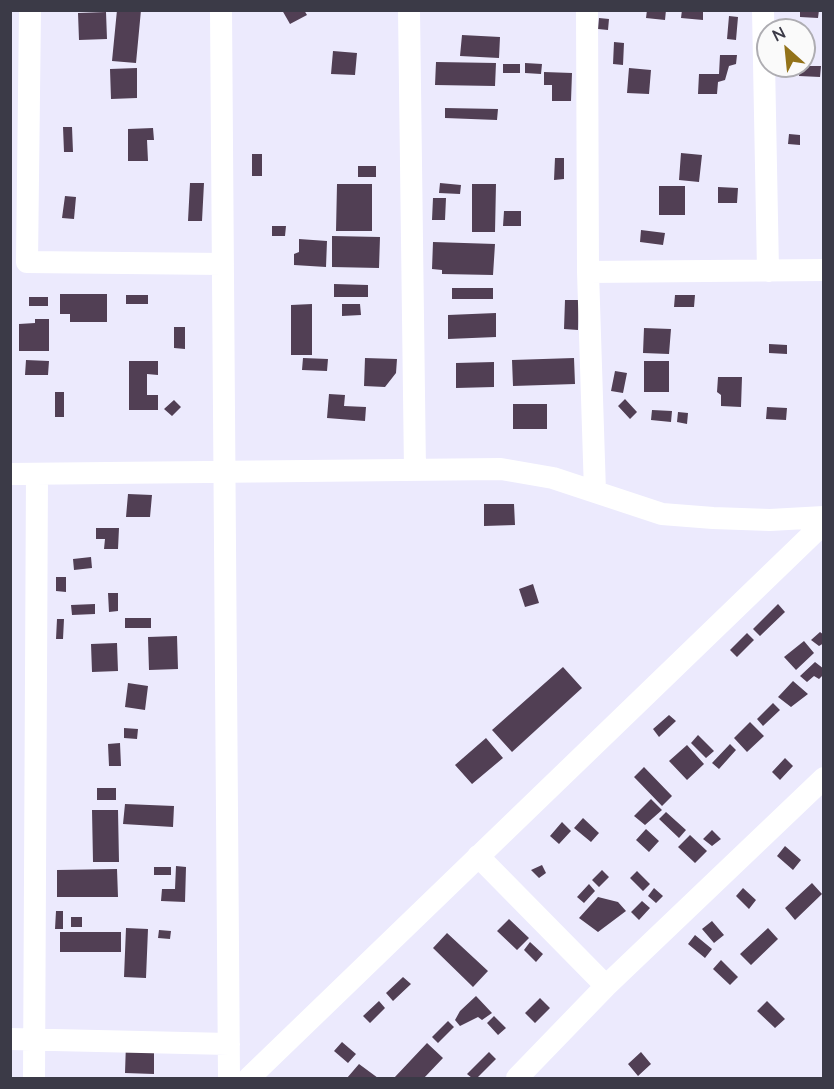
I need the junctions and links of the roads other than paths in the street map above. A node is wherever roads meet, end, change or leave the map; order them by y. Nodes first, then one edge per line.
1 (30, 10) edge
2 (221, 10) edge
3 (409, 10) edge
4 (587, 10) edge
5 (763, 10) edge
6 (10, 69) edge
7 (29, 83) junction
8 (223, 264) junction
9 (824, 270) edge
10 (768, 271) junction
11 (588, 272) junction
12 (415, 470) junction
13 (224, 472) junction
14 (10, 474) edge
15 (37, 474) junction
16 (595, 492) junction
17 (824, 517) edge
18 (824, 523) edge
19 (824, 778) edge
20 (478, 856) junction
21 (606, 986) junction
22 (10, 1039) edge
23 (34, 1039) junction
24 (229, 1044) junction
25 (34, 1078) edge
26 (229, 1078) edge
27 (249, 1078) edge
28 (517, 1078) edge

1 - 7 street
2 - 8 street
3 - 12 street
4 - 11 street
5 - 10 street
6 - 7 street
7 - 8 street
8 - 13 street
9 - 10 street
10 - 11 street
11 - 16 street
12 - 13 street
12 - 16 street
13 - 15 street
13 - 24 street
14 - 15 street
15 - 23 street
16 - 17 street
18 - 20 street
19 - 21 street
20 - 21 street
20 - 27 street
21 - 28 street
22 - 23 street
23 - 24 street
23 - 25 street
24 - 26 street

